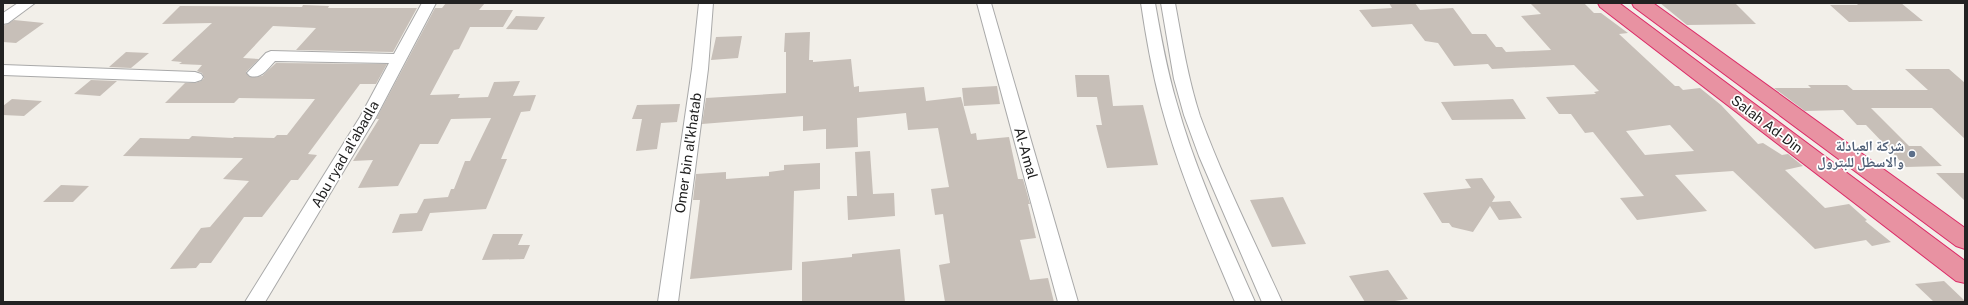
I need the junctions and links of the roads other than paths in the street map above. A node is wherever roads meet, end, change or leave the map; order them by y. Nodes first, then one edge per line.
1 (28, 3) edge
2 (429, 3) edge
3 (706, 3) edge
4 (984, 3) edge
5 (1148, 3) edge
6 (1168, 3) edge
7 (1606, 3) edge
8 (1641, 3) edge
9 (3, 20) edge
10 (398, 59) junction
11 (3, 70) edge
12 (255, 73) dead end
13 (195, 77) dead end
14 (1965, 240) edge
15 (1965, 274) edge
16 (255, 302) edge
17 (668, 302) edge
18 (1068, 302) edge
19 (1245, 302) edge
20 (1272, 302) edge

1 - 9 street
2 - 10 street, Abu ryad al'abadla
3 - 17 street, Omer bin al'khatab
4 - 18 street, Al-Amal
5 - 19 street
6 - 20 street
7 - 15 highway, Salah Ad-Din
8 - 14 highway, Salah Ad-Din
10 - 12 street
10 - 16 street, Abu ryad al'abadla
11 - 13 street

